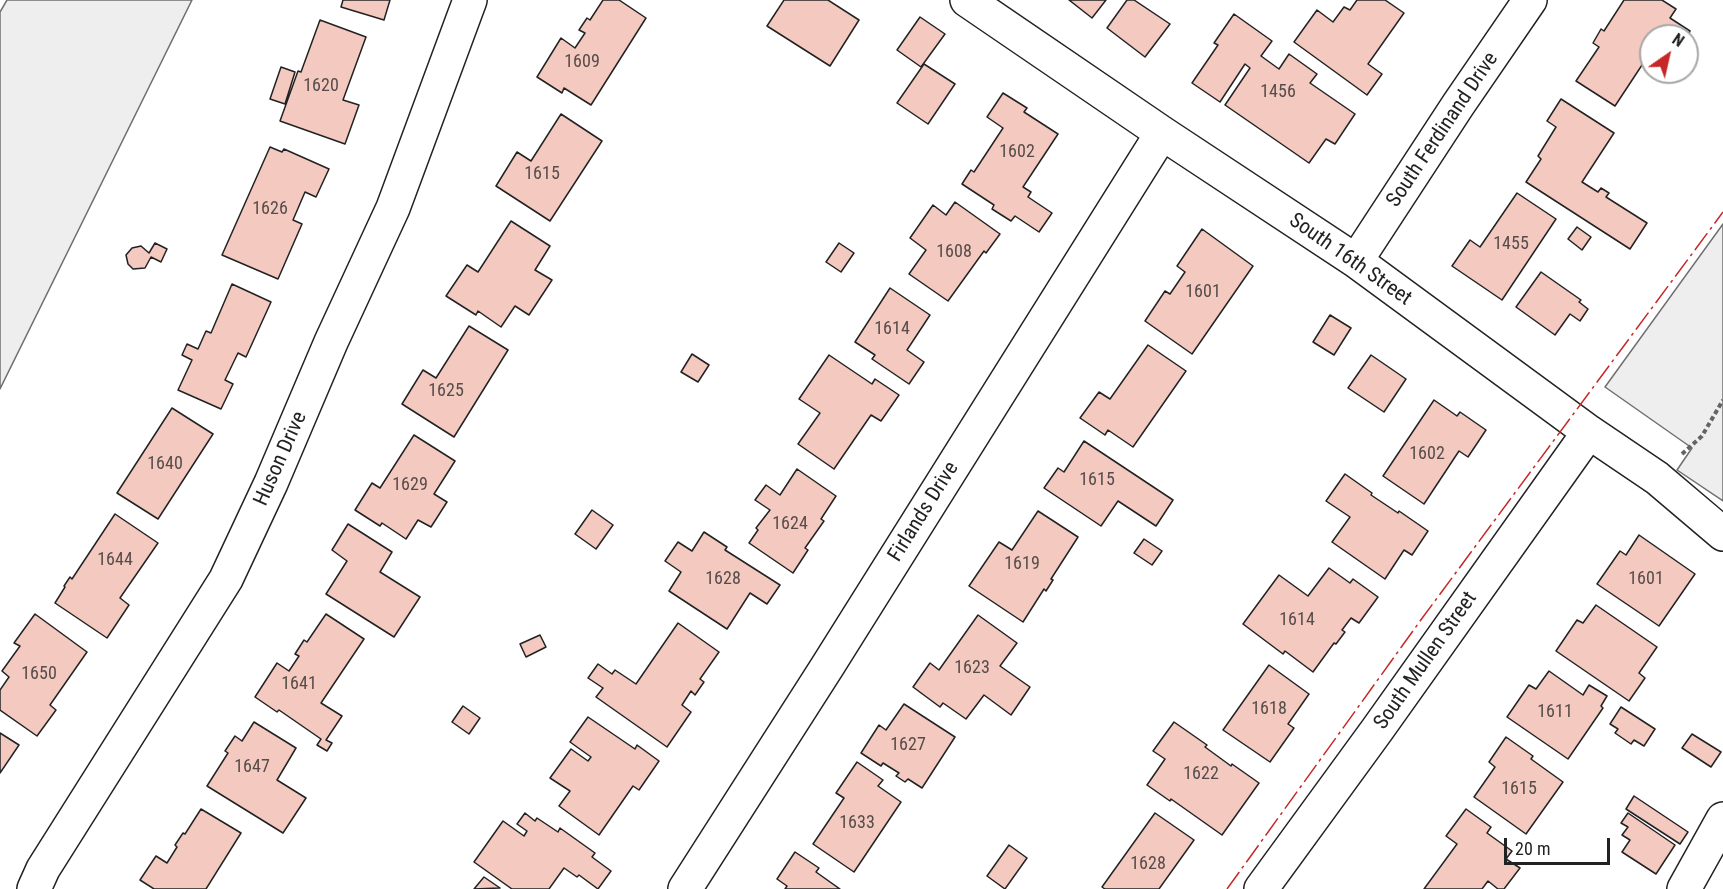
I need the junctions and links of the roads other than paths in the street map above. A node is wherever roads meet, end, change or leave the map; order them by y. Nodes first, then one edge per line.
1 (470, 0) edge
2 (967, 0) edge
3 (1530, 0) edge
4 (1162, 133) junction
5 (1356, 261) junction
6 (1589, 432) junction
7 (1723, 534) edge
8 (1723, 819) edge
9 (34, 889) edge
10 (685, 889) edge
11 (1261, 889) edge
12 (1684, 889) edge

1 - 9 street, Huson Drive
2 - 4 street, South 16th Street
3 - 5 street, South Ferdinand Drive
4 - 5 street, South 16th Street
4 - 10 street, Firlands Drive
5 - 6 street, South 16th Street
6 - 7 street, South 16th Street
6 - 11 street, South Mullen Street
8 - 12 street

